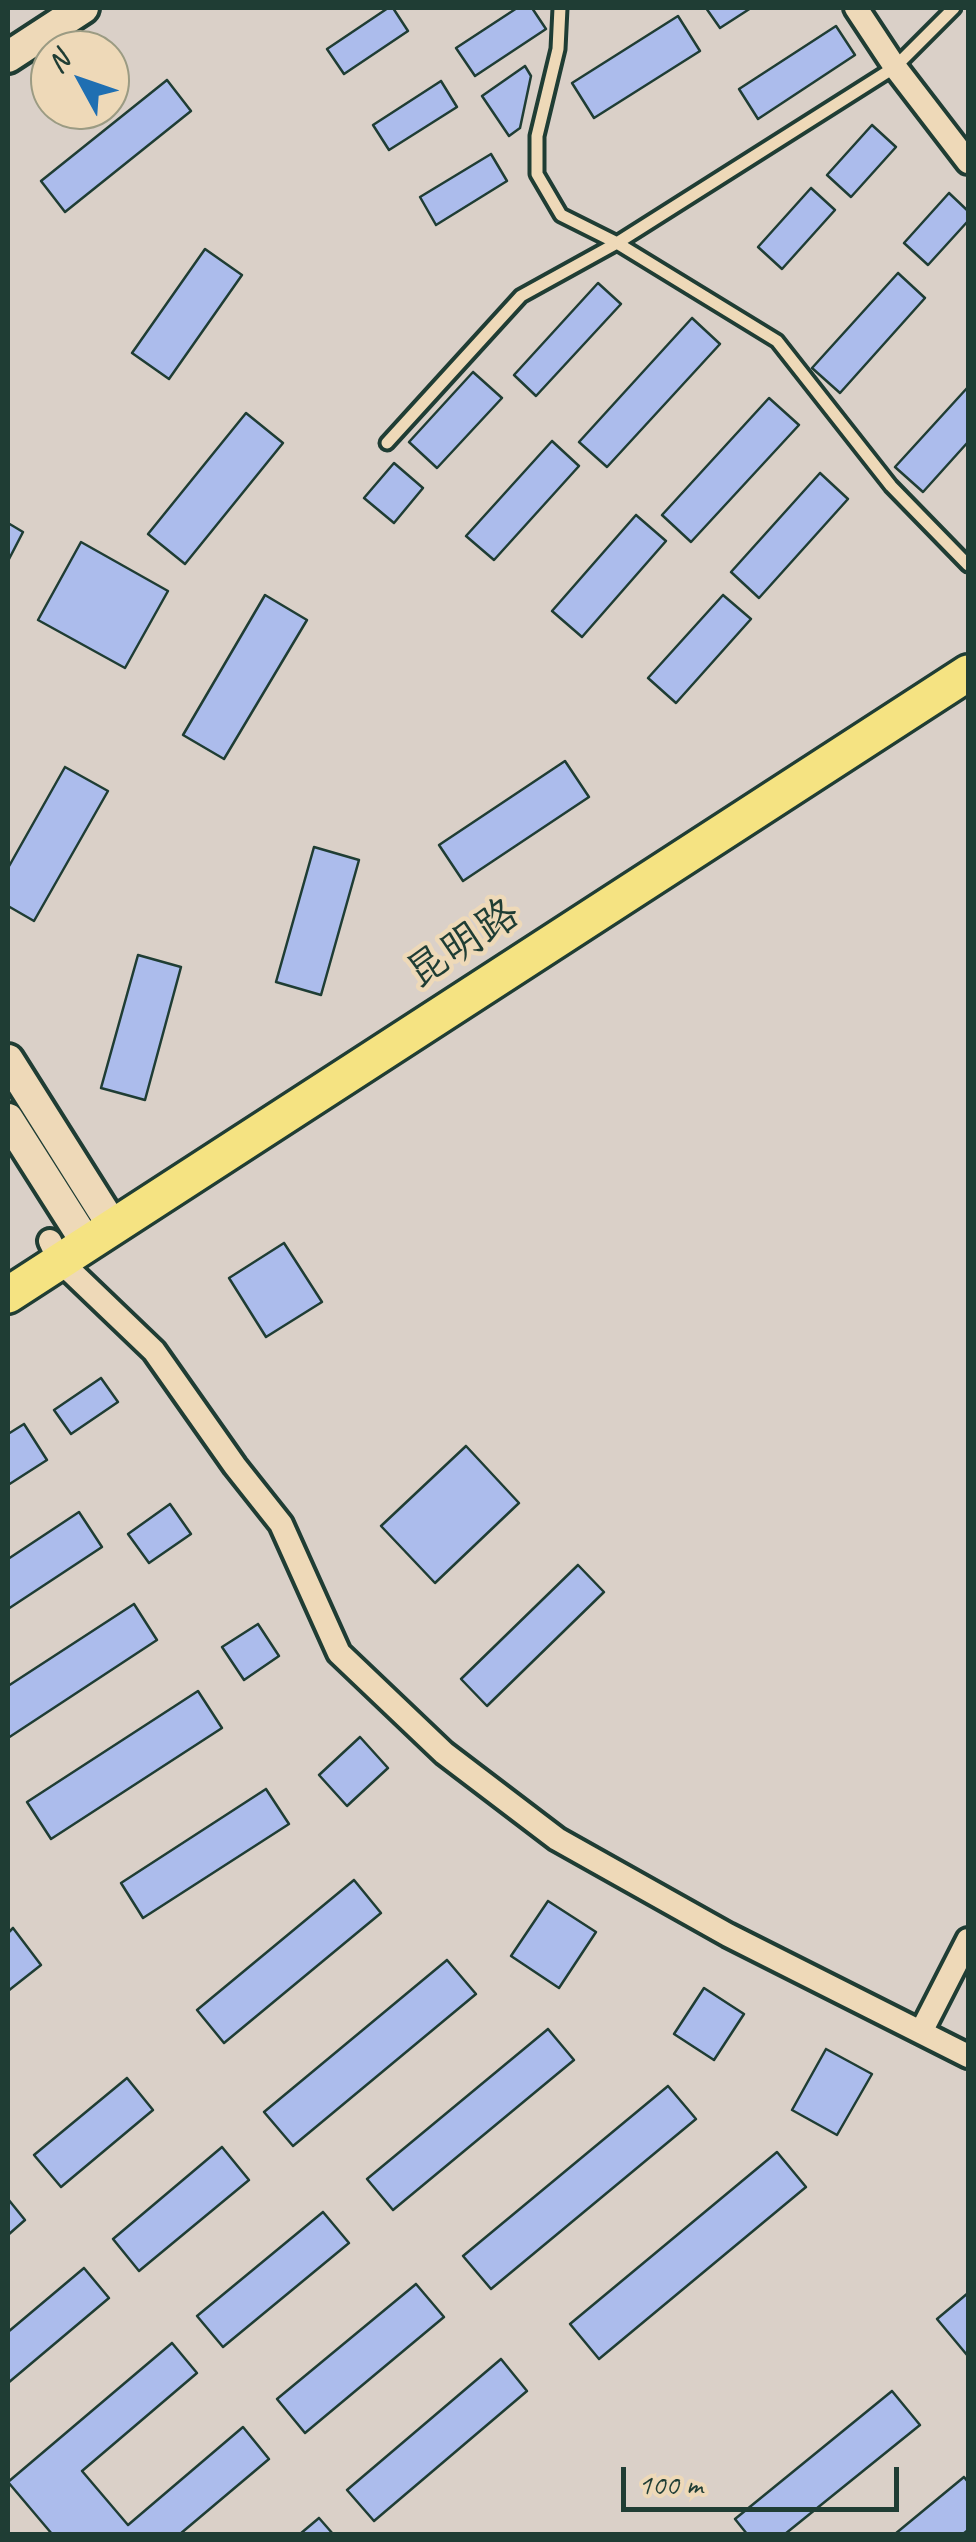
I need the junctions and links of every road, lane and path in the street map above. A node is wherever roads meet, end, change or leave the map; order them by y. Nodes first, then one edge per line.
1 (83, 8) edge
2 (560, 8) edge
3 (856, 8) edge
4 (954, 8) edge
5 (8, 57) edge
6 (895, 67) junction
7 (968, 162) edge
8 (617, 242) junction
9 (387, 442) dead end
10 (968, 564) edge
11 (968, 652) edge
12 (968, 673) edge
13 (8, 1060) edge
14 (8, 1118) edge
15 (81, 1234) junction
16 (8, 1268) edge
17 (8, 1295) edge
18 (968, 1940) edge
19 (921, 2032) junction
20 (968, 2056) edge

1 - 5 main road
2 - 8 lane
3 - 6 street
4 - 6 lane
6 - 7 street
6 - 8 lane
8 - 9 lane
8 - 10 lane
11 - 15 main road, 昆明路
12 - 15 main road, 昆明路
13 - 15 main road
14 - 15 main road
15 - 16 main road, 昆明路
15 - 17 main road, 昆明路
15 - 19 street
18 - 19 street
19 - 20 street

